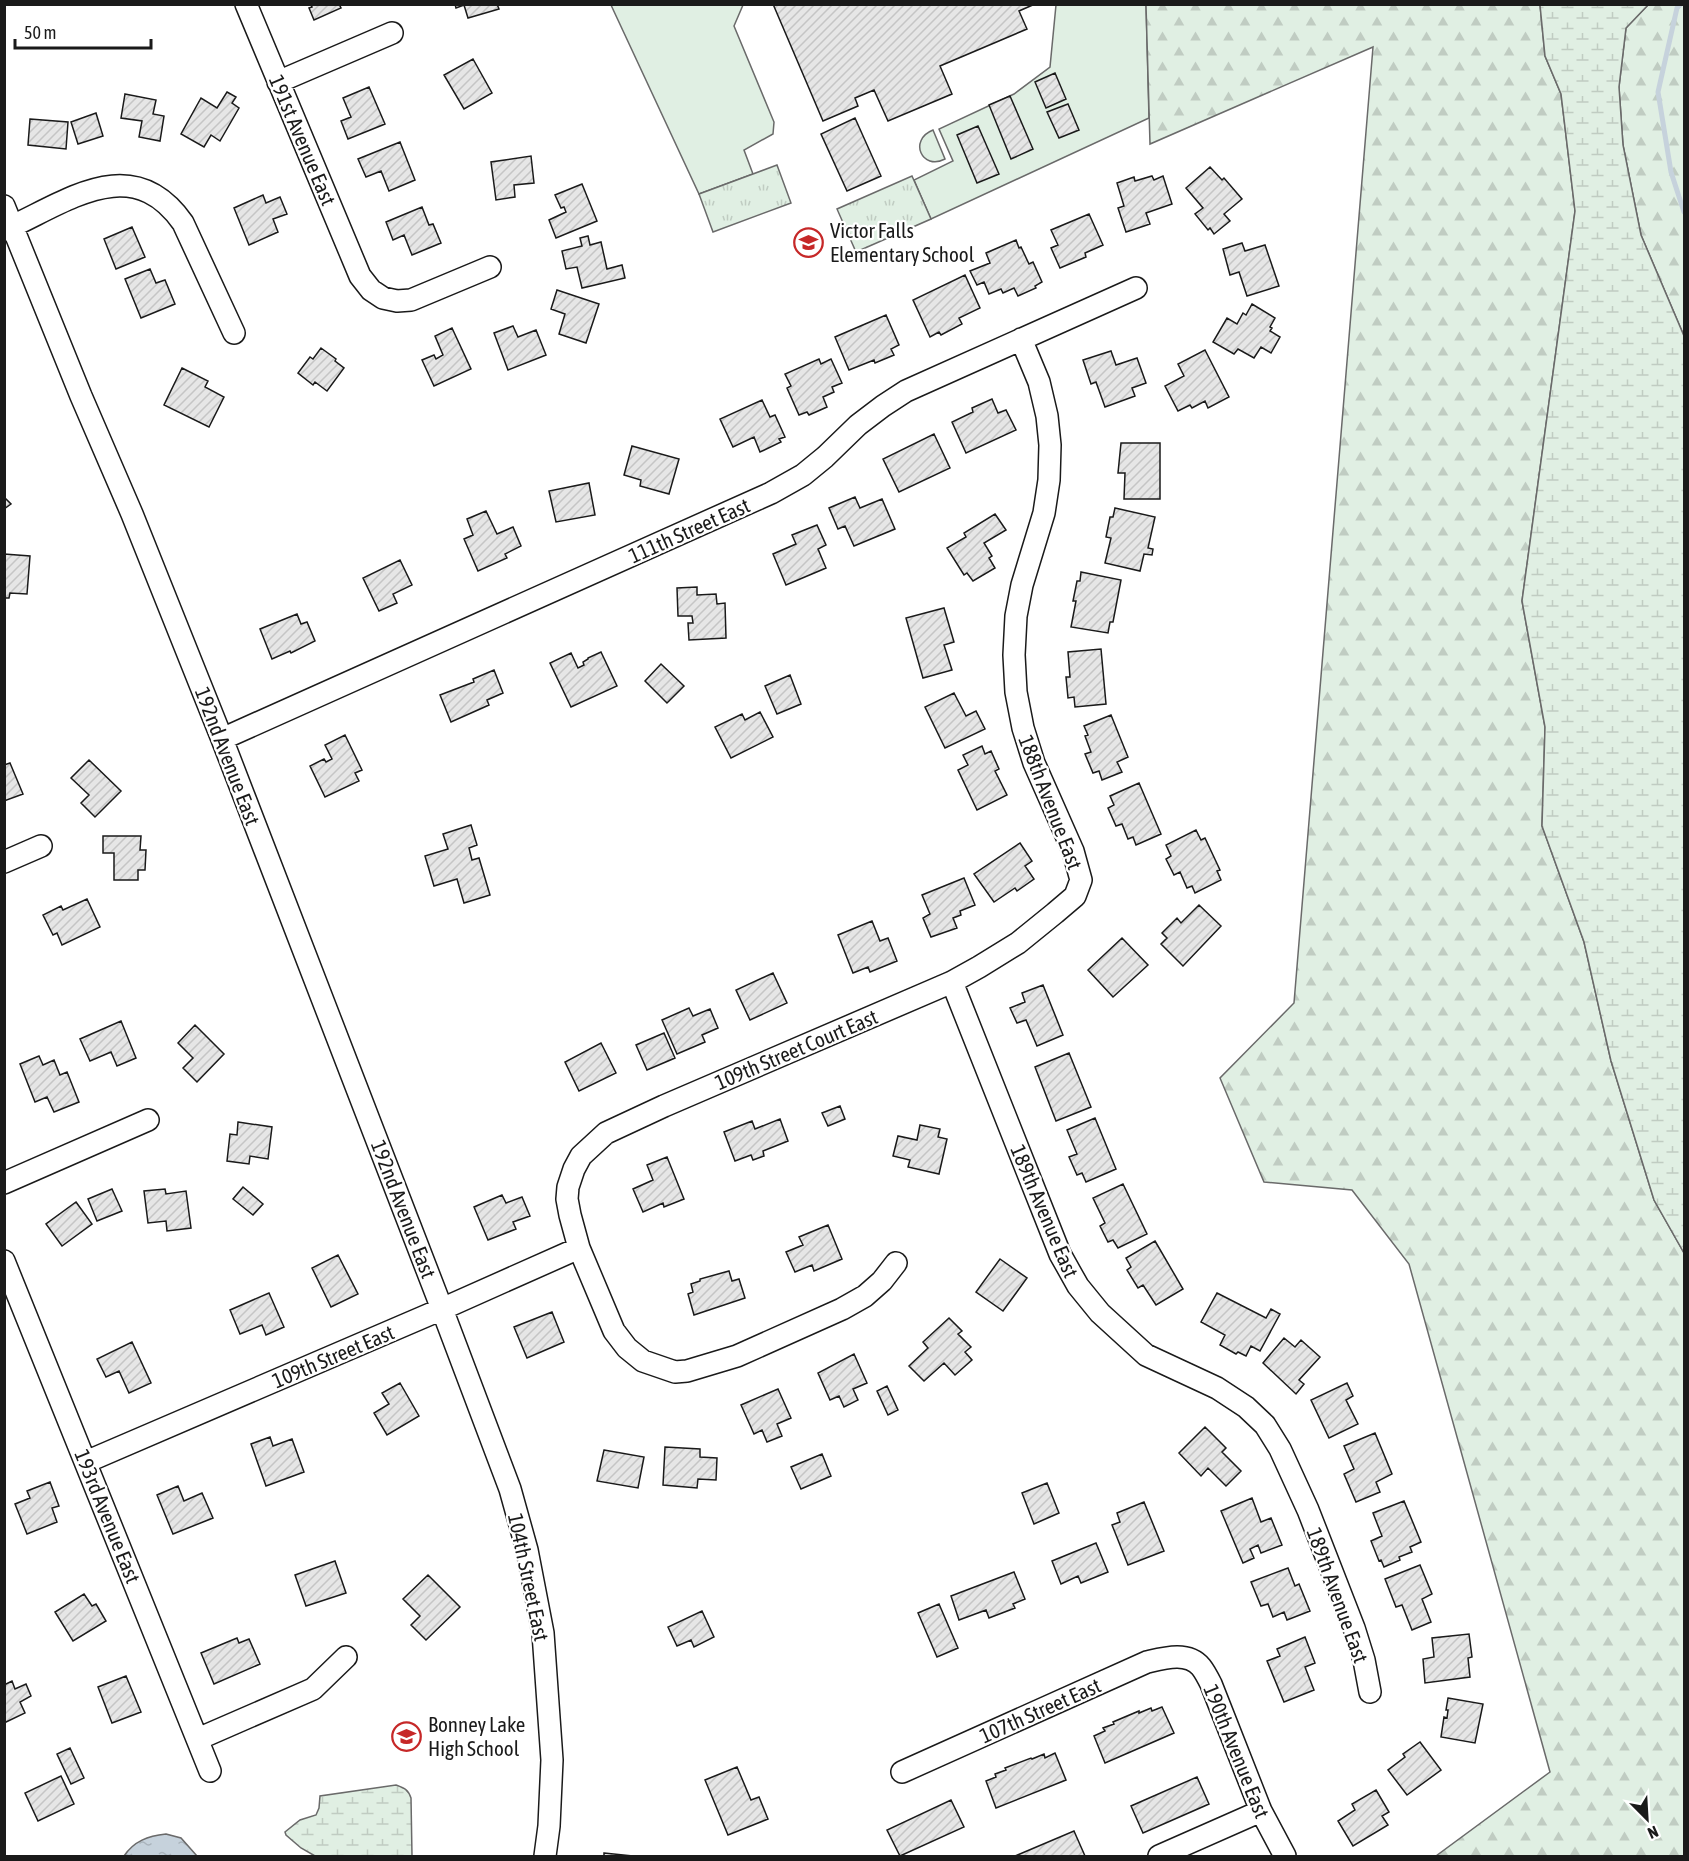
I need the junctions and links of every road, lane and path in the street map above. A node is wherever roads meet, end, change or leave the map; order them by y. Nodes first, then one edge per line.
1 (246, 4) edge
2 (392, 33) dead end
3 (279, 82) junction
4 (4, 206) edge
5 (9, 228) edge
6 (490, 267) dead end
7 (1136, 288) dead end
8 (234, 333) dead end
9 (1020, 339) junction
10 (222, 739) junction
11 (41, 846) dead end
12 (4, 862) edge
13 (1081, 880) joint
14 (952, 982) junction
15 (148, 1120) dead end
16 (4, 1183) edge
17 (579, 1248) junction
18 (4, 1261) edge
19 (896, 1263) dead end
20 (442, 1309) junction
21 (86, 1462) junction
22 (346, 1657) dead end
23 (1181, 1657) joint
24 (1370, 1692) dead end
25 (198, 1739) junction
26 (210, 1771) dead end
27 (902, 1772) dead end
28 (1261, 1811) junction
29 (545, 1857) edge
30 (1159, 1857) edge
31 (1285, 1857) edge

1 - 3 street, 191st Avenue East
2 - 3 street
3 - 6 street, 191st Avenue East
4 - 5 street, 192nd Avenue East
5 - 8 street
5 - 10 street, 192nd Avenue East
7 - 9 street, 111th Street East
9 - 10 street, 111th Street East
9 - 13 street, 188th Avenue East
10 - 20 street, 192nd Avenue East
11 - 12 street
13 - 14 street, 109th Street Court East
14 - 17 street, 109th Street Court East
14 - 24 street, 189th Avenue East
15 - 16 street
17 - 19 street, 109th Street Court East
17 - 20 street, 109th Street East
18 - 21 street, 193rd Avenue East
20 - 21 street, 109th Street East
20 - 29 street, 104th Street East
21 - 25 street, 193rd Avenue East
22 - 25 street
23 - 27 street, 107th Street East
23 - 28 street, 190th Avenue East
25 - 26 street, 193rd Avenue East
28 - 30 street
28 - 31 street, 190th Avenue East

